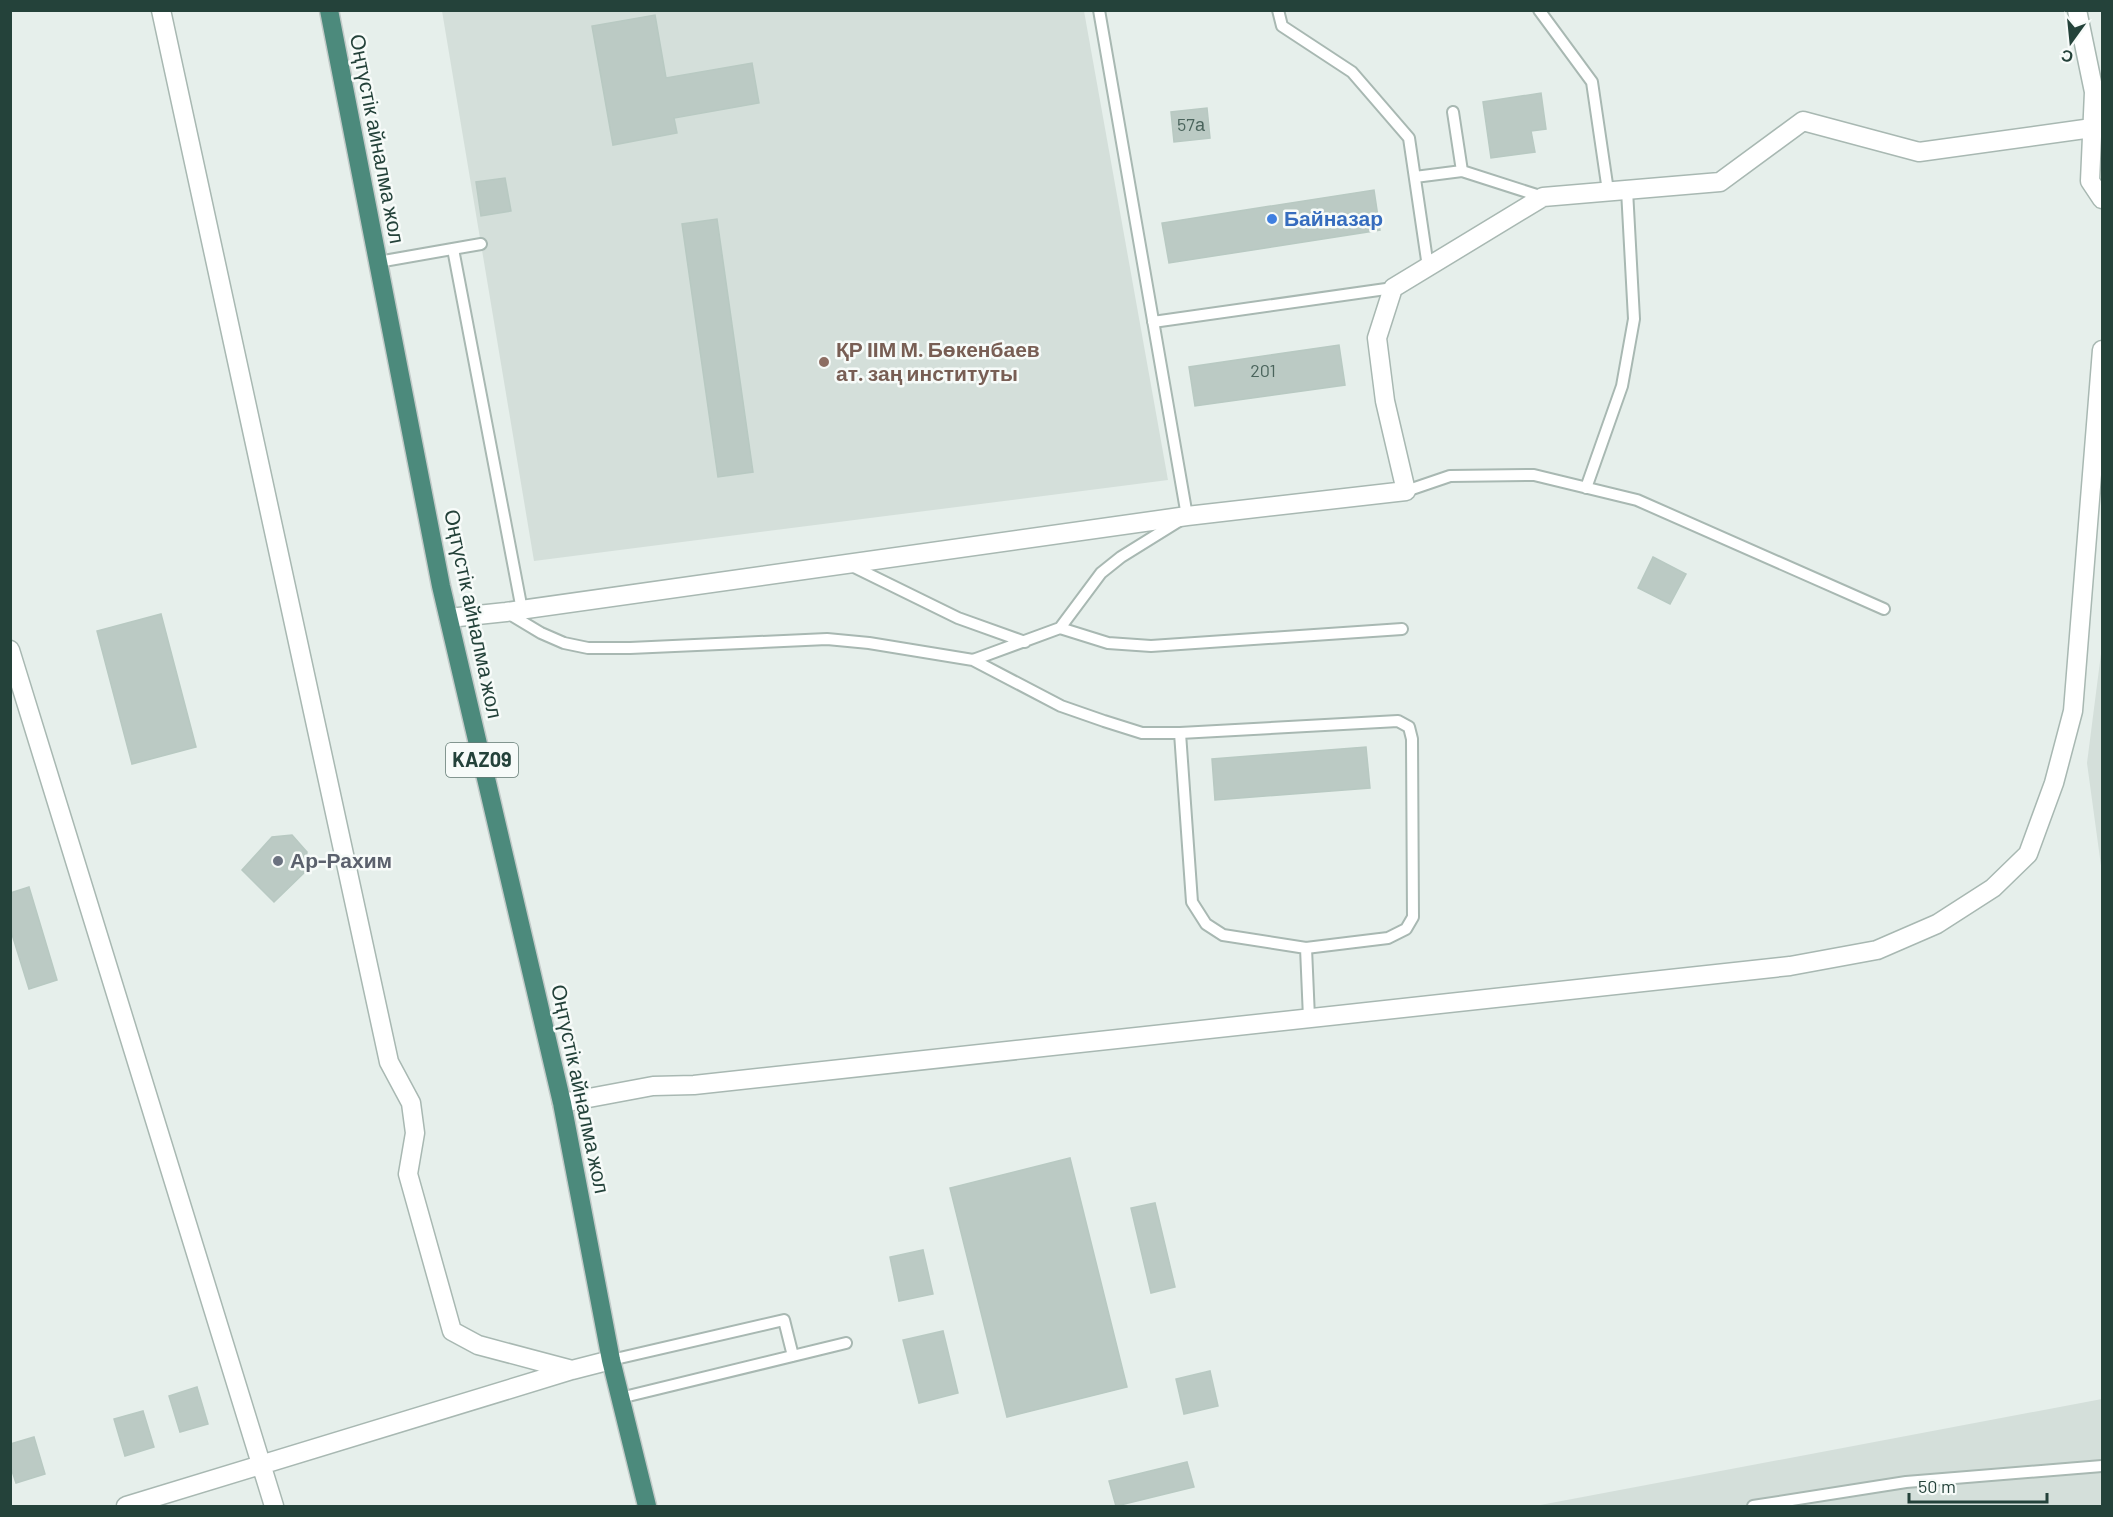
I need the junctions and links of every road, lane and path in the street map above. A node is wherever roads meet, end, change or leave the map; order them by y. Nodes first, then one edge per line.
1 (161, 10) edge
2 (328, 10) edge
3 (1099, 10) edge
4 (1278, 10) edge
5 (1539, 10) edge
6 (2077, 10) edge
7 (2103, 74) edge
8 (2094, 92) junction
9 (1454, 112) dead end
10 (2092, 128) junction
11 (1462, 171) junction
12 (1415, 177) junction
13 (1627, 190) junction
14 (1608, 192) junction
15 (1543, 197) junction
16 (2103, 199) edge
17 (481, 244) dead end
18 (453, 249) junction
19 (378, 262) junction
20 (1428, 267) junction
21 (1393, 288) junction
22 (1153, 322) junction
23 (2103, 350) edge
24 (1586, 488) junction
25 (1406, 492) junction
26 (1187, 516) junction
27 (848, 564) junction
28 (1884, 609) dead end
29 (514, 611) junction
30 (449, 618) junction
31 (1059, 628) junction
32 (1401, 629) dead end
33 (1025, 642) junction
34 (10, 650) edge
35 (973, 660) junction
36 (1180, 733) junction
37 (1306, 948) junction
38 (1309, 1018) junction
39 (562, 1103) junction
40 (846, 1343) dead end
41 (793, 1356) junction
42 (611, 1360) junction
43 (572, 1370) junction
44 (621, 1398) junction
45 (260, 1465) junction
46 (2103, 1466) edge
47 (126, 1506) edge
48 (274, 1506) edge
49 (647, 1506) edge
50 (1753, 1506) edge

1 - 43 street
2 - 19 highway, Оңтүстік айналма жол / KAZ09
3 - 22 lane
4 - 12 lane
5 - 14 lane
6 - 8 street
7 - 8 lane
8 - 10 street
9 - 11 lane
10 - 13 street
10 - 16 street
11 - 12 lane
11 - 15 lane
12 - 20 lane
13 - 14 street
13 - 24 lane
14 - 15 street
15 - 20 street
17 - 18 lane
18 - 19 lane
18 - 29 lane
19 - 30 highway, Оңтүстік айналма жол / KAZ09
20 - 21 street
21 - 22 lane
21 - 25 street
22 - 26 lane
23 - 38 street
24 - 25 lane
24 - 28 lane
25 - 26 street
26 - 27 street
26 - 31 lane
27 - 29 street
27 - 33 lane
29 - 30 street
29 - 35 lane
30 - 39 highway, Оңтүстік айналма жол / KAZ09
31 - 32 lane
31 - 33 lane
33 - 35 lane
34 - 45 street
35 - 36 lane
36 - 37 lane
36 - 37 lane
37 - 38 lane
38 - 39 street
39 - 42 highway, Оңтүстік айналма жол / KAZ09
40 - 41 lane
41 - 42 lane
41 - 44 lane
42 - 43 street
42 - 44 highway, Оңтүстік айналма жол / KAZ09
43 - 45 street
44 - 49 highway, Оңтүстік айналма жол / KAZ09
45 - 47 street
45 - 48 street
46 - 50 lane

